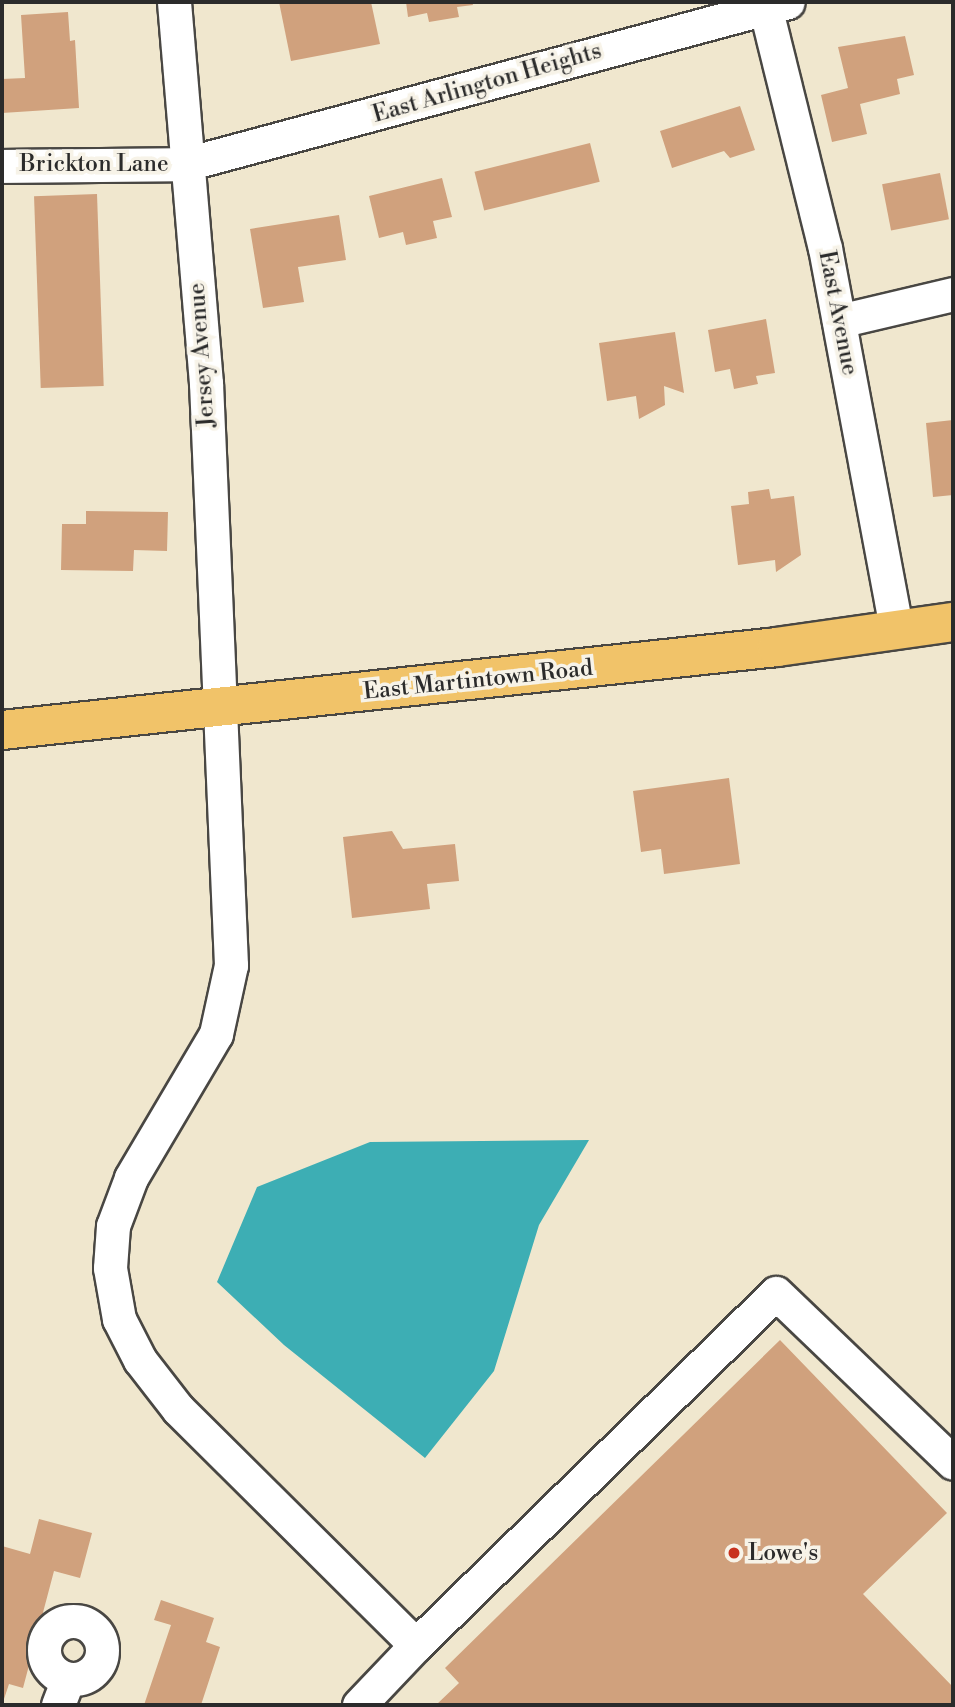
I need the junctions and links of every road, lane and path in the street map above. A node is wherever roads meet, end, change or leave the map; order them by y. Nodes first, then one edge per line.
1 (174, 2) edge
2 (773, 4) edge
3 (186, 164) junction
4 (2, 166) edge
5 (953, 294) edge
6 (839, 321) junction
7 (953, 622) edge
8 (896, 628) junction
9 (219, 709) junction
10 (2, 730) edge
11 (953, 1463) edge
12 (416, 1644) junction
13 (359, 1705) edge

1 - 3 street, Jersey Avenue
2 - 3 street, East Arlington Heights
2 - 6 street, East Avenue
3 - 4 street, Brickton Lane
3 - 9 street, Jersey Avenue
5 - 6 street
6 - 8 street, East Avenue
7 - 8 main road, East Martintown Road
8 - 9 main road, East Martintown Road
9 - 10 main road, East Martintown Road
9 - 12 street, Jersey Avenue
11 - 12 street
12 - 13 street

